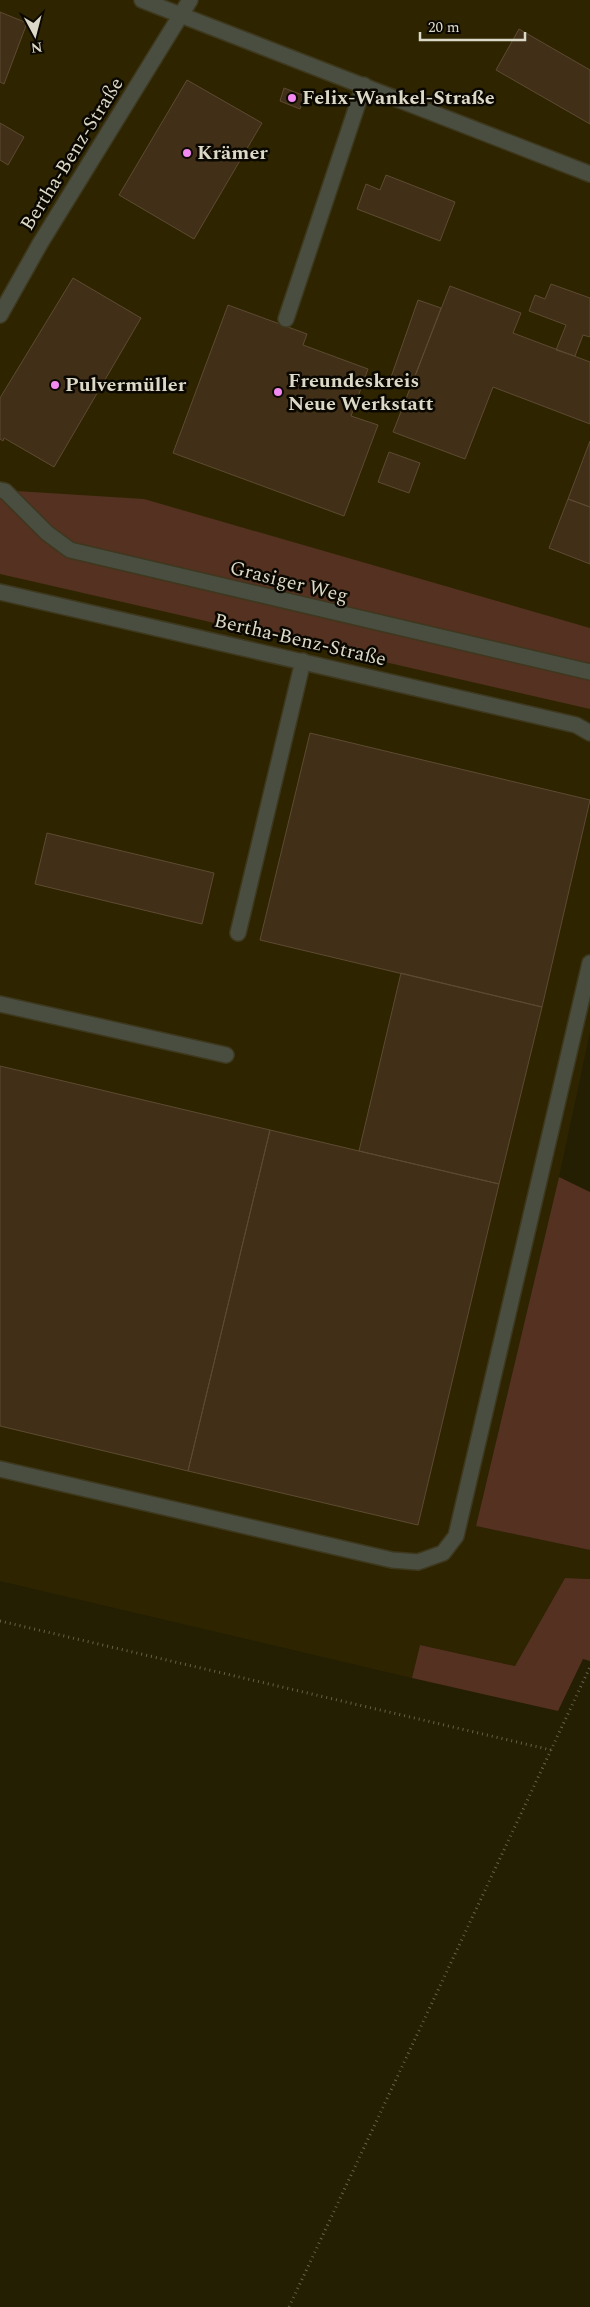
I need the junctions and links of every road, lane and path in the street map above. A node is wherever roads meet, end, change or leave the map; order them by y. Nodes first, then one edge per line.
1 (142, 0) edge
2 (190, 0) edge
3 (181, 16) junction
4 (364, 85) junction
5 (590, 174) edge
6 (0, 315) edge
7 (286, 318) dead end
8 (0, 490) edge
9 (0, 592) edge
10 (303, 662) junction
11 (590, 672) edge
12 (590, 733) edge
13 (238, 933) dead end
14 (590, 962) edge
15 (0, 1004) edge
16 (226, 1055) dead end
17 (0, 1469) edge
18 (0, 1620) edge
19 (590, 1667) edge
20 (551, 1750) junction
21 (289, 2307) edge

1 - 3 street
2 - 3 street
3 - 4 street
3 - 6 street, Bertha-Benz-Straße
4 - 5 street
4 - 7 street
8 - 11 street, Grasiger Weg
9 - 10 street, Bertha-Benz-Straße
10 - 12 street, Bertha-Benz-Straße
10 - 13 street
14 - 17 street
15 - 16 street
18 - 20 path
19 - 20 path
20 - 21 path

